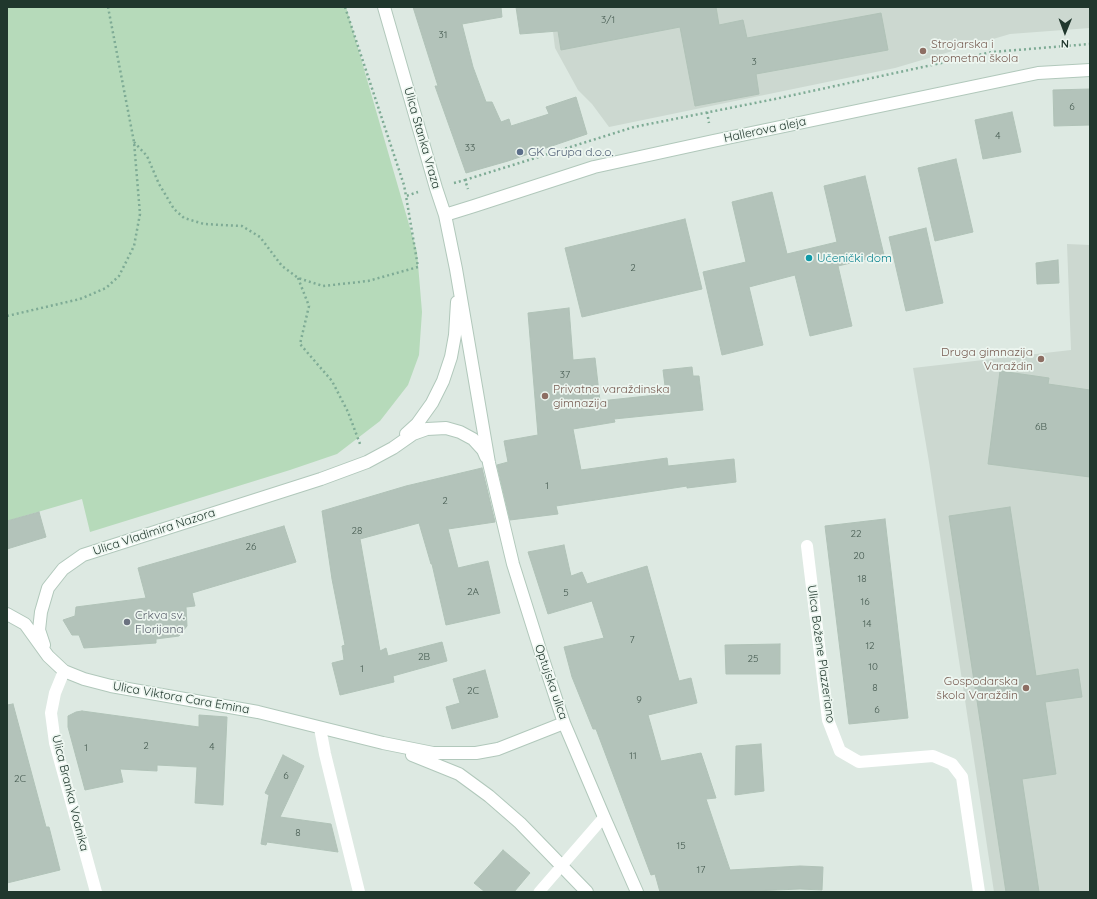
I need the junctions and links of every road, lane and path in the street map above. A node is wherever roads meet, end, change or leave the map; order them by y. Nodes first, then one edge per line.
1 (108, 7) edge
2 (345, 7) edge
3 (384, 7) edge
4 (1090, 44) edge
5 (1090, 70) edge
6 (134, 142) junction
7 (465, 180) junction
8 (436, 188) junction
9 (406, 196) junction
10 (474, 206) junction
11 (445, 215) junction
12 (456, 269) junction
13 (298, 278) junction
14 (7, 316) edge
15 (393, 448) junction
16 (367, 462) junction
17 (490, 463) junction
18 (807, 546) dead end
19 (7, 614) edge
20 (48, 656) junction
21 (64, 671) junction
22 (564, 723) junction
23 (320, 728) junction
24 (383, 744) junction
25 (604, 817) junction
26 (561, 865) junction
27 (96, 892) edge
28 (359, 892) edge
29 (539, 892) edge
30 (587, 892) edge
31 (638, 892) edge
32 (979, 892) edge

1 - 6 path
2 - 9 path
3 - 8 main road, Ulica Stanka Vraza
4 - 7 path
5 - 10 main road, Hallerova aleja
6 - 13 path
6 - 14 path
7 - 8 path
7 - 10 path
8 - 9 path
8 - 11 main road, Ulica Stanka Vraza
9 - 13 path
10 - 11 main road, Hallerova aleja
11 - 12 main road, Ulica Stanka Vraza
12 - 15 main road, Ulica Stanka Vraza
12 - 17 main road, Ulica Stanka Vraza
13 - 16 path
15 - 16 main road, Ulica Vladimira Nazora
15 - 17 main road
16 - 20 main road, Ulica Vladimira Nazora
17 - 22 main road, Optujska ulica
18 - 32 main road, Ulica Božene Plazzeriano
19 - 20 main road
20 - 21 main road, Ulica Viktora Cara Emina
21 - 23 main road, Ulica Viktora Cara Emina
21 - 27 main road, Ulica Branka Vodnika
22 - 24 main road
22 - 25 main road, Optujska ulica
23 - 24 main road, Ulica Viktora Cara Emina
23 - 28 main road
24 - 26 main road
25 - 26 lane
25 - 31 main road, Optujska ulica
26 - 29 lane
26 - 30 main road

